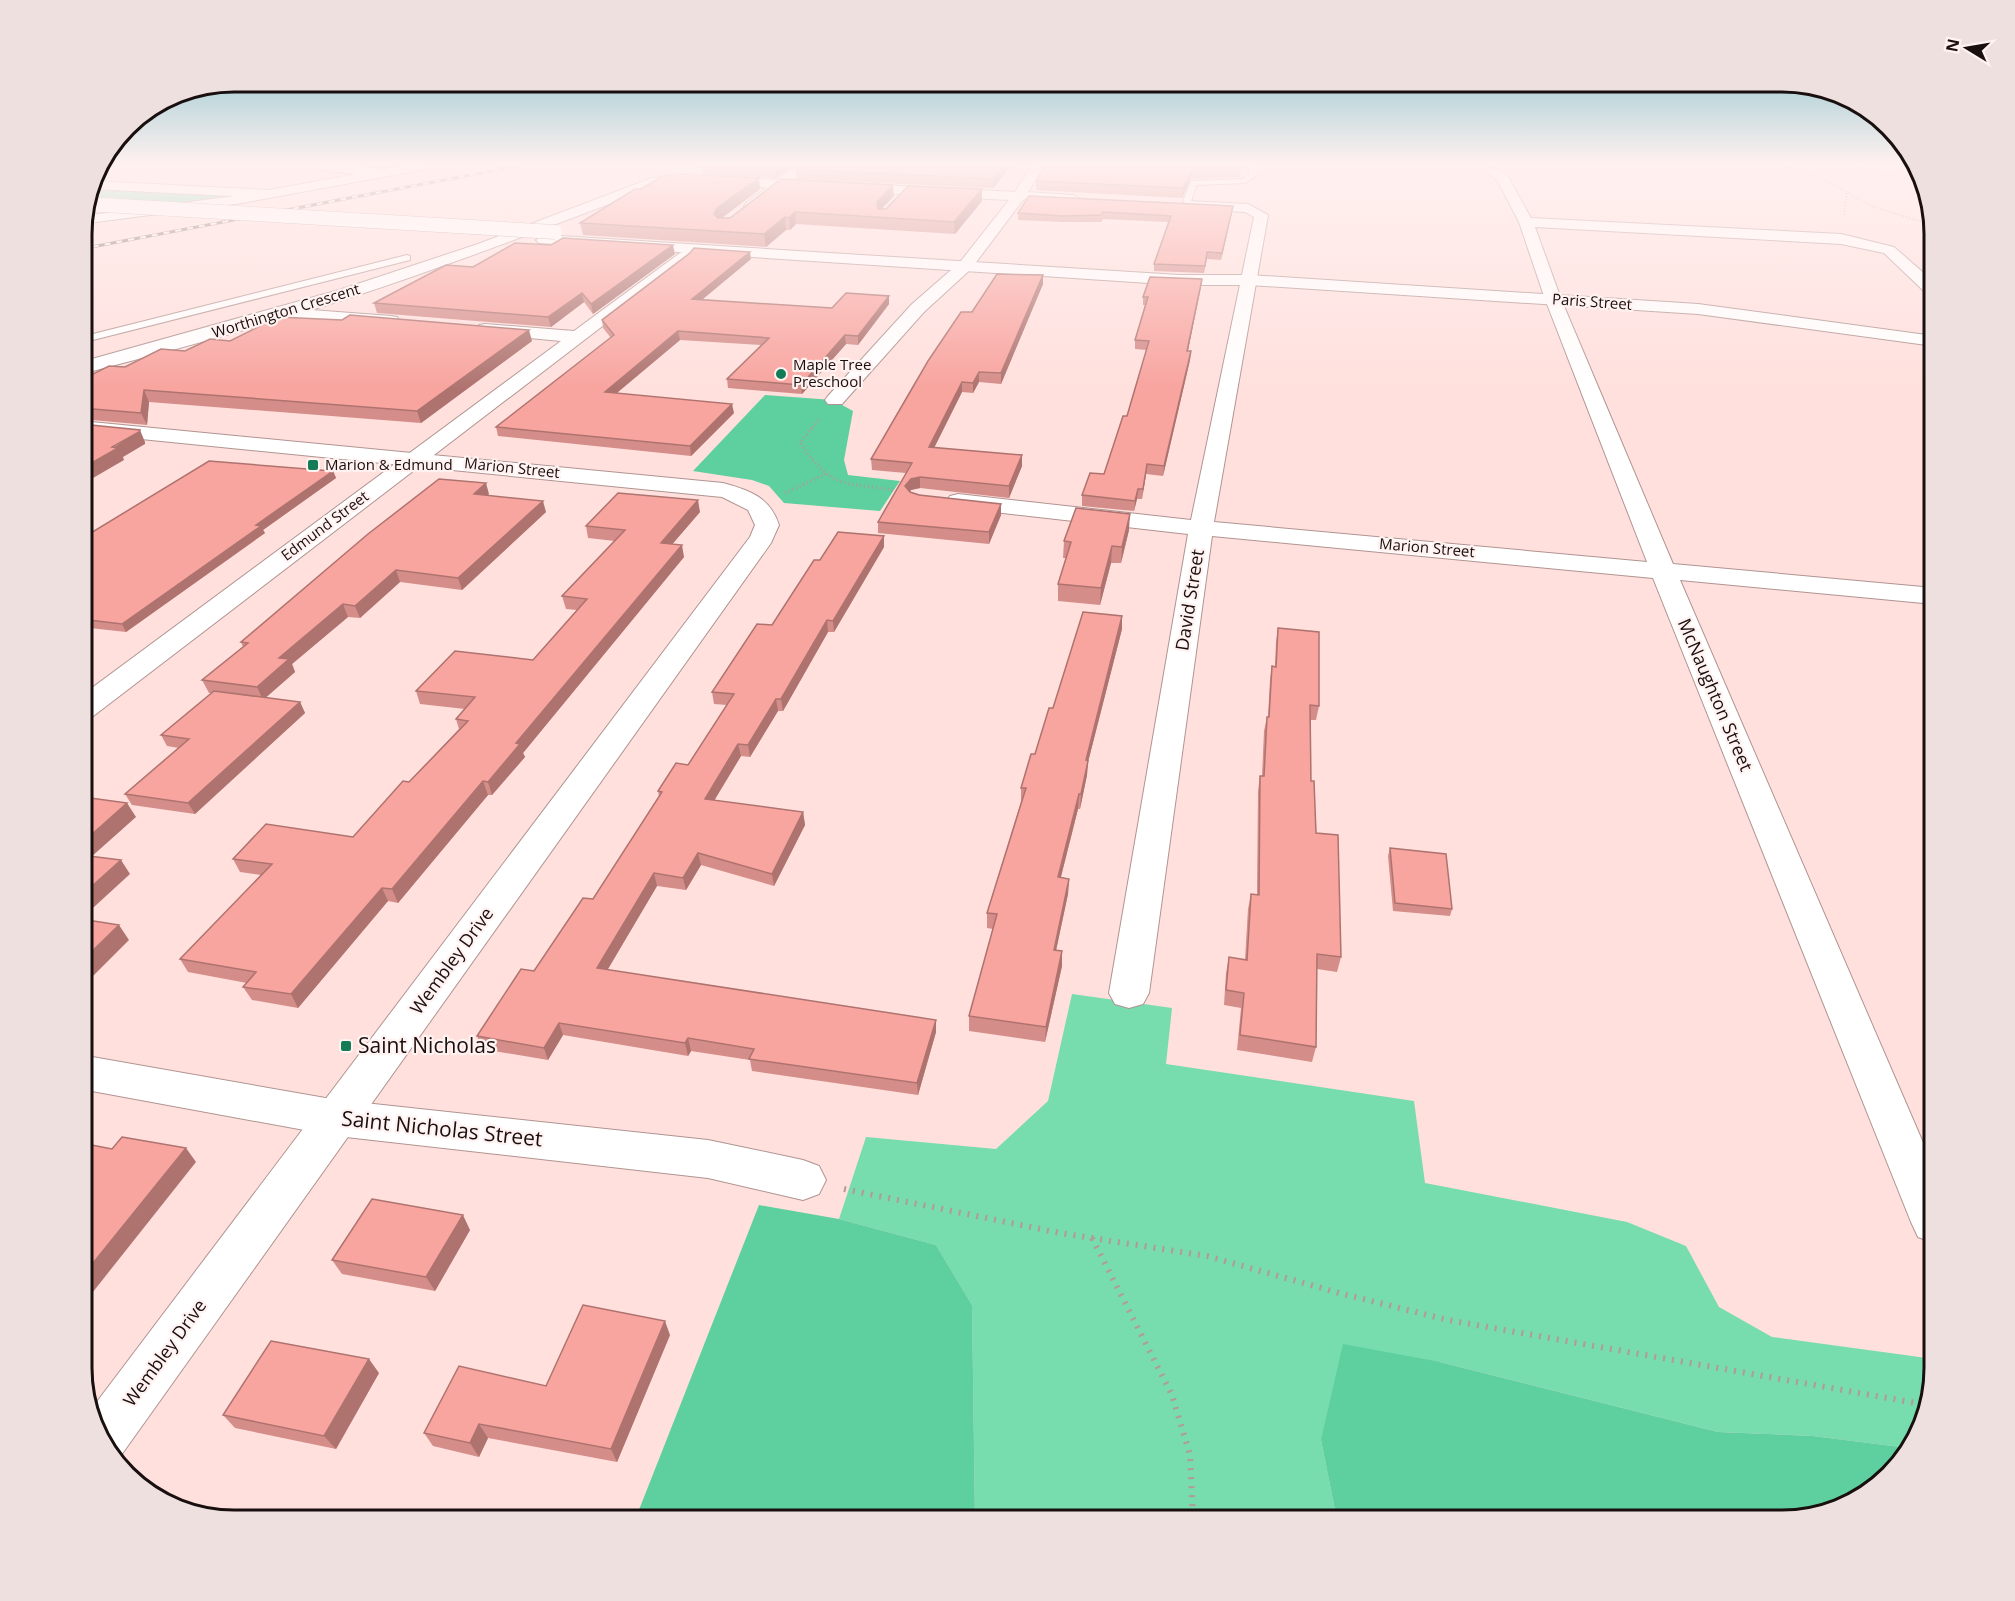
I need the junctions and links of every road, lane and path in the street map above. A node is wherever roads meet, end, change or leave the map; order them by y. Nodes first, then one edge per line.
1 (501, 240) edge
2 (612, 240) edge
3 (986, 240) edge
4 (1256, 240) edge
5 (1532, 240) edge
6 (1835, 240) edge
7 (686, 256) edge
8 (407, 258) dead end
9 (970, 261) junction
10 (1924, 276) edge
11 (1249, 280) junction
12 (1552, 299) junction
13 (285, 313) junction
14 (410, 323) edge
15 (468, 328) edge
16 (92, 337) edge
17 (578, 337) junction
18 (1924, 339) edge
19 (92, 365) edge
20 (835, 400) dead end
21 (92, 428) edge
22 (807, 432) dead end
23 (415, 459) junction
24 (828, 473) junction
25 (920, 497) joint
26 (770, 500) junction
27 (1201, 528) junction
28 (1663, 570) junction
29 (1924, 595) edge
30 (92, 703) edge
31 (1129, 993) dead end
32 (92, 1074) edge
33 (338, 1118) junction
34 (803, 1180) joint
35 (1924, 1198) edge
36 (1091, 1238) junction
37 (1919, 1404) edge
38 (107, 1432) edge
39 (1193, 1510) edge

1 - 13 street, Worthington Crescent
2 - 9 street, Paris Street
3 - 9 street
4 - 11 street, David Street
5 - 12 street, McNaughton Street
6 - 10 street
7 - 17 street, Edmund Street
8 - 16 lane
9 - 11 street, Paris Street
9 - 20 street
11 - 12 street, Paris Street
11 - 27 street, David Street
12 - 18 street, Paris Street
12 - 28 street, McNaughton Street
13 - 14 street
13 - 19 street, Worthington Crescent
15 - 17 street
17 - 23 street, Edmund Street
21 - 23 street, Marion Street
22 - 24 path
23 - 26 street, Marion Street
23 - 30 street, Edmund Street
24 - 25 path
24 - 26 path
25 - 27 street, Marion Street
26 - 33 street, Wembley Drive
27 - 28 street, Marion Street
27 - 31 street, David Street
28 - 29 street, Marion Street
28 - 35 street, McNaughton Street
32 - 33 street, Saint Nicholas Street
33 - 34 street, Saint Nicholas Street
33 - 38 street, Wembley Drive
34 - 36 path
36 - 37 path
36 - 39 path

